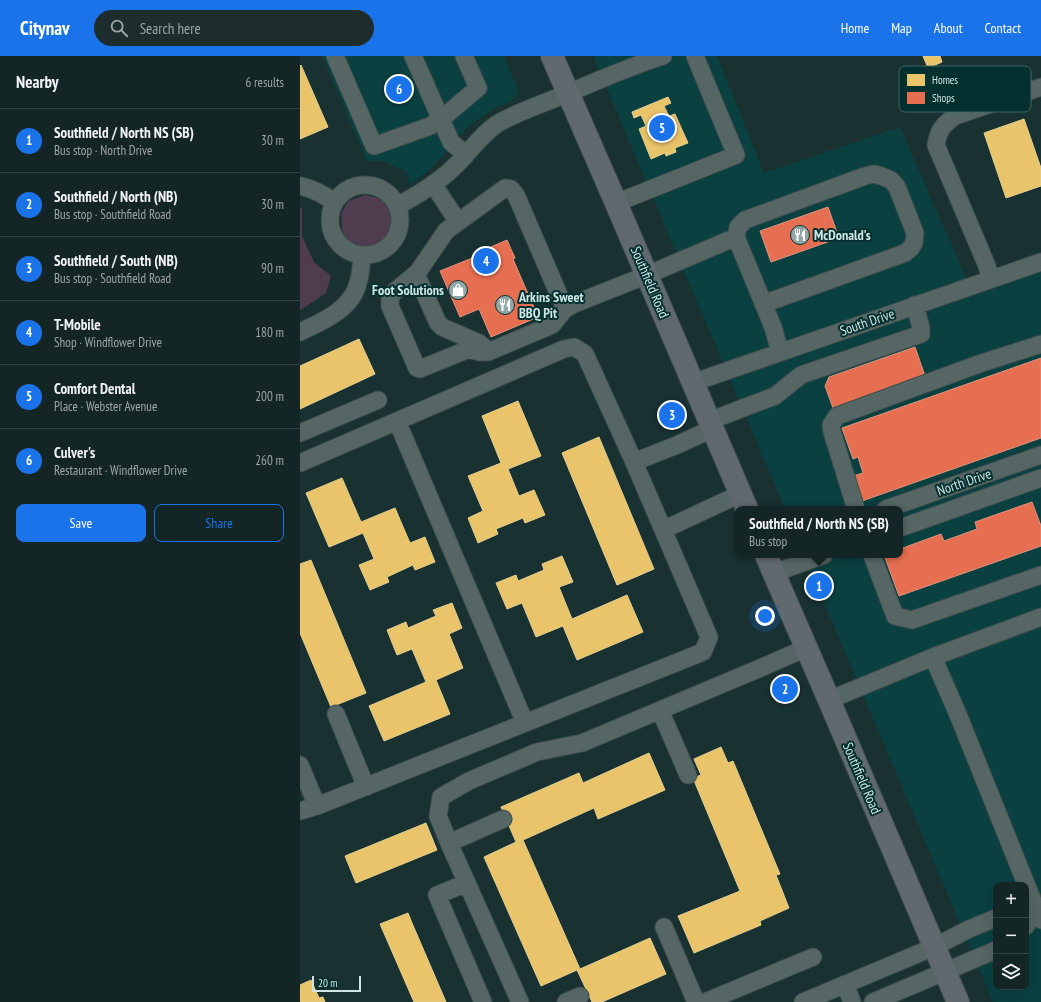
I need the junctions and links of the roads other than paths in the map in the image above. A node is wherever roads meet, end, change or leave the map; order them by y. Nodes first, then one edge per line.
1 (335, 56) edge
2 (413, 56) edge
3 (464, 56) edge
4 (552, 56) edge
5 (663, 56) edge
6 (695, 56) edge
7 (1041, 87) edge
8 (1031, 90) edge
9 (568, 93) junction
10 (967, 112) edge
11 (440, 120) junction
12 (466, 155) junction
13 (433, 184) junction
14 (300, 186) edge
15 (334, 201) junction
16 (616, 203) junction
17 (397, 206) junction
18 (458, 222) junction
19 (736, 237) junction
20 (362, 255) junction
21 (1041, 262) edge
22 (416, 274) junction
23 (647, 275) junction
24 (991, 279) junction
25 (763, 304) junction
26 (915, 305) junction
27 (565, 309) junction
28 (300, 332) edge
29 (1041, 344) edge
30 (786, 350) junction
31 (488, 352) junction
32 (801, 374) junction
33 (692, 383) junction
34 (378, 400) dead end
35 (397, 421) junction
36 (710, 425) junction
37 (300, 433) edge
38 (1041, 455) edge
39 (634, 462) junction
40 (300, 463) edge
41 (1041, 478) edge
42 (743, 501) edge
43 (855, 506) edge
44 (895, 506) edge
45 (903, 527) edge
46 (663, 530) junction
47 (806, 558) edge
48 (873, 558) edge
49 (770, 564) edge
50 (1041, 576) edge
51 (1041, 617) edge
52 (806, 648) junction
53 (933, 657) junction
54 (829, 700) junction
55 (660, 710) junction
56 (336, 714) dead end
57 (525, 723) junction
58 (300, 765) edge
59 (688, 775) dead end
60 (366, 786) junction
61 (317, 806) junction
62 (300, 811) edge
63 (503, 819) dead end
64 (449, 842) junction
65 (467, 883) junction
66 (993, 919) edge
67 (1032, 920) edge
68 (664, 927) dead end
69 (934, 947) junction
70 (993, 951) edge
71 (813, 956) dead end
72 (945, 972) junction
73 (845, 984) junction
74 (483, 1002) edge
75 (520, 1002) edge
76 (696, 1002) edge
77 (706, 1002) edge
78 (803, 1002) edge
79 (852, 1002) edge
80 (873, 1002) edge
81 (958, 1002) edge

1 - 11 street
2 - 11 street
3 - 11 street
4 - 9 main road, Southfield Road
5 - 9 street
6 - 16 street
7 - 8 street
9 - 12 street
9 - 16 main road, Southfield Road
10 - 24 street
11 - 12 street
12 - 13 street
13 - 17 street
13 - 18 street
14 - 15 street
15 - 17 street
15 - 20 street
16 - 23 main road, Southfield Road
17 - 20 street
18 - 22 street
18 - 27 street
19 - 23 street
19 - 25 street
19 - 25 street
20 - 28 street
21 - 24 street, South Drive
22 - 31 street
22 - 31 street
23 - 27 street
23 - 33 main road, Southfield Road
24 - 26 street, South Drive
25 - 30 street
26 - 30 street, South Drive
26 - 32 street
27 - 31 street
29 - 43 street
30 - 32 street
30 - 33 street, South Drive
32 - 36 street
33 - 36 main road, Southfield Road
34 - 37 street
35 - 39 street
35 - 40 street
35 - 57 street
36 - 39 street
36 - 42 main road, Southfield Road
38 - 44 street, North Drive
39 - 46 street
41 - 45 street, North Drive
42 - 46 street
46 - 57 street
47 - 49 street
48 - 50 street
49 - 52 main road, Southfield Road
51 - 53 street
52 - 54 main road, Southfield Road
52 - 55 street
53 - 54 street
53 - 67 street
54 - 69 main road, Southfield Road
55 - 59 street
55 - 64 street
56 - 60 street
57 - 60 street
58 - 61 street
60 - 61 street
61 - 62 street
63 - 64 street
64 - 65 street
65 - 74 street
65 - 75 street
66 - 69 street
68 - 76 street
69 - 72 main road, Southfield Road
69 - 73 street
70 - 72 street
71 - 77 street
72 - 80 street
72 - 81 main road, Southfield Road
73 - 78 street
73 - 79 street

